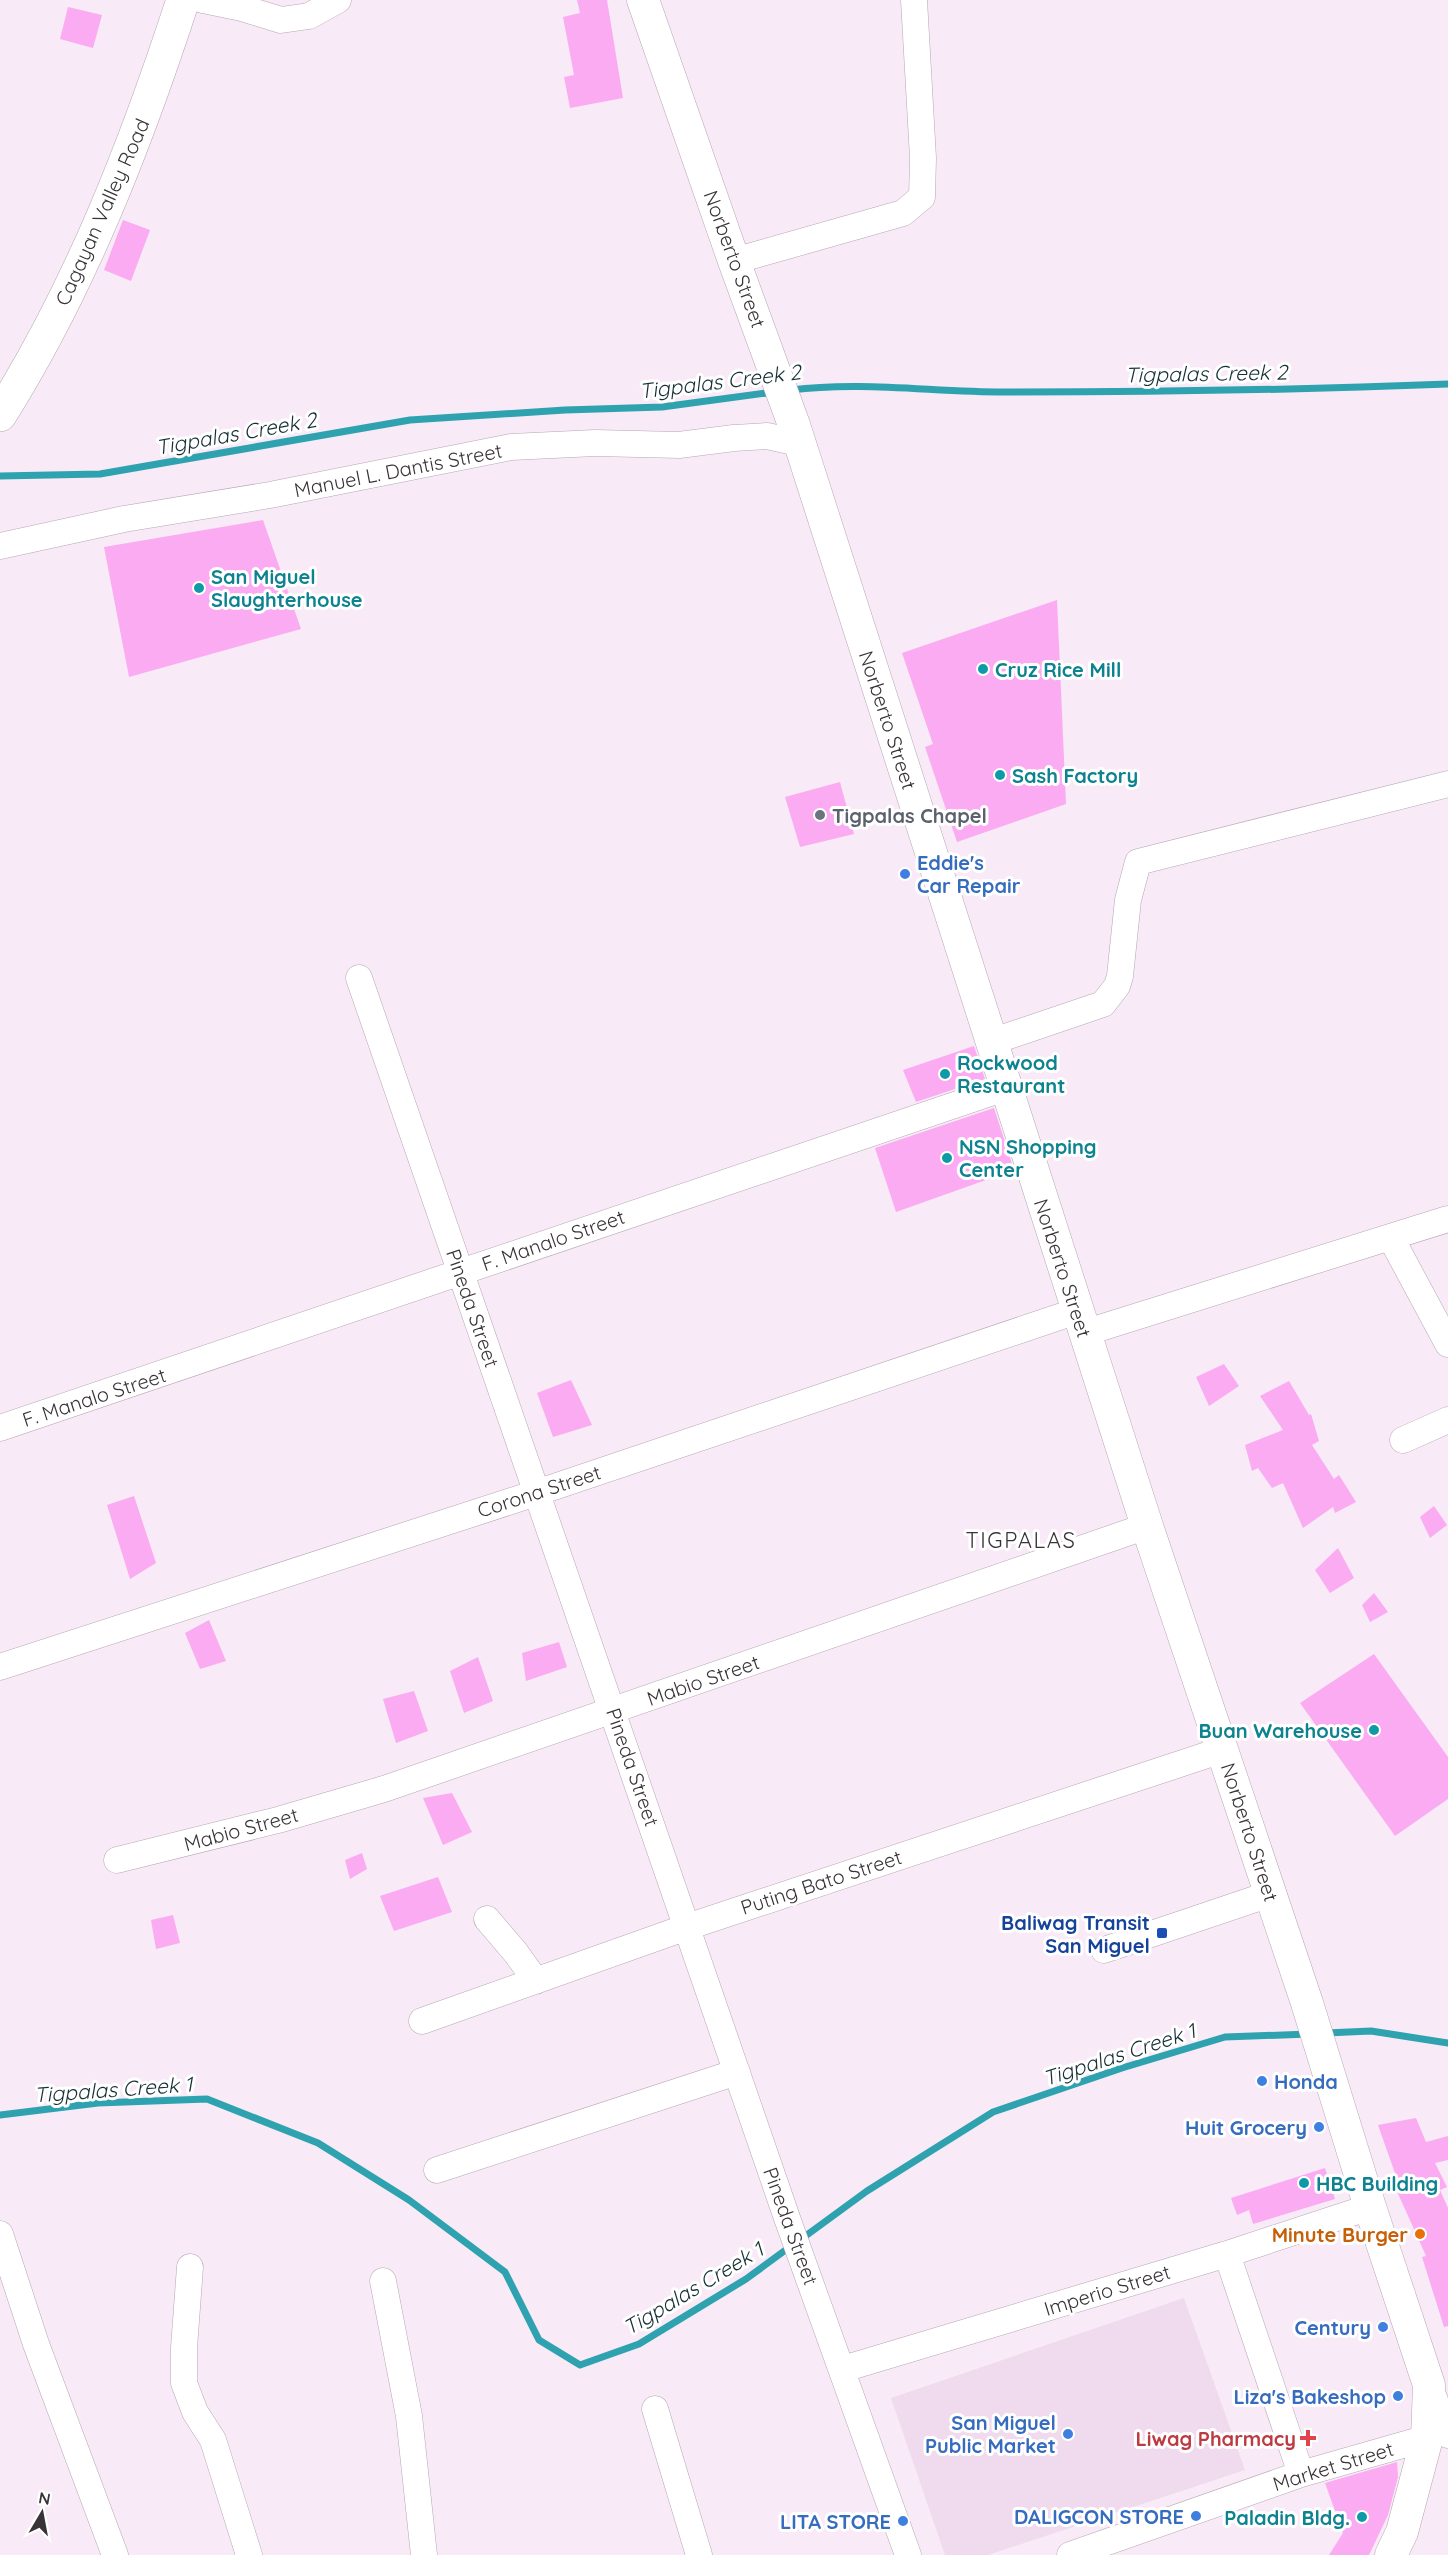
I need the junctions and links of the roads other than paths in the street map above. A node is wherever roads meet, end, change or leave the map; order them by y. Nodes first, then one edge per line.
1 (183, 0) edge
2 (203, 0) edge
3 (338, 0) edge
4 (643, 0) edge
5 (914, 0) edge
6 (734, 261) junction
7 (0, 414) edge
8 (796, 434) junction
9 (0, 546) edge
10 (1448, 784) edge
11 (359, 978) dead end
12 (992, 1042) junction
13 (1005, 1088) junction
14 (1448, 1219) edge
15 (1390, 1238) junction
16 (461, 1271) junction
17 (1081, 1322) junction
18 (1448, 1344) edge
19 (1448, 1420) edge
20 (0, 1428) edge
21 (1404, 1440) dead end
22 (536, 1493) junction
23 (1147, 1526) junction
24 (0, 1667) edge
25 (614, 1710) junction
26 (1222, 1750) junction
27 (117, 1860) dead end
28 (1269, 1894) junction
29 (486, 1919) dead end
30 (687, 1927) junction
31 (1104, 1950) dead end
32 (536, 1981) junction
33 (422, 2021) dead end
34 (737, 2072) junction
35 (436, 2170) dead end
36 (1370, 2207) junction
37 (0, 2234) edge
38 (1227, 2254) junction
39 (190, 2267) dead end
40 (383, 2281) dead end
41 (843, 2369) junction
42 (655, 2409) dead end
43 (1437, 2437) edge
44 (1301, 2474) junction
45 (115, 2555) edge
46 (249, 2555) edge
47 (424, 2555) edge
48 (699, 2555) edge
49 (908, 2555) edge
50 (1070, 2555) edge
51 (1391, 2555) edge

1 - 7 highway, Cagayan Valley Road
2 - 3 street
4 - 6 main road, Norberto Street
5 - 6 street
6 - 8 main road, Norberto Street
8 - 9 street, Manuel L. Dantis Street
8 - 12 main road, Norberto Street
10 - 12 street
11 - 16 street, Pineda Street
12 - 13 main road, Norberto Street
13 - 16 street, F. Manalo Street
13 - 17 main road, Norberto Street
14 - 15 street, Corona Street
15 - 17 street, Corona Street
15 - 18 street
16 - 20 street, F. Manalo Street
16 - 22 street, Pineda Street
17 - 22 street, Corona Street
17 - 23 main road, Norberto Street
19 - 21 street
22 - 24 street, Corona Street
22 - 25 street, Pineda Street
23 - 25 street, Mabio Street
23 - 26 main road, Norberto Street
25 - 27 street, Mabio Street
25 - 30 street, Pineda Street
26 - 28 main road, Norberto Street
26 - 30 street, Puting Bato Street
28 - 31 street
28 - 36 main road, Norberto Street
29 - 32 street
30 - 32 street, Puting Bato Street
30 - 34 street, Pineda Street
32 - 33 street, Puting Bato Street
34 - 35 street
34 - 41 street, Pineda Street
36 - 38 street, Imperio Street
36 - 43 main road, Norberto Street
37 - 45 street
38 - 41 street, Imperio Street
38 - 44 street
39 - 46 street
40 - 47 street
41 - 49 street, Pineda Street
42 - 48 street
43 - 44 street, Market Street
43 - 51 main road
44 - 50 street, Market Street

